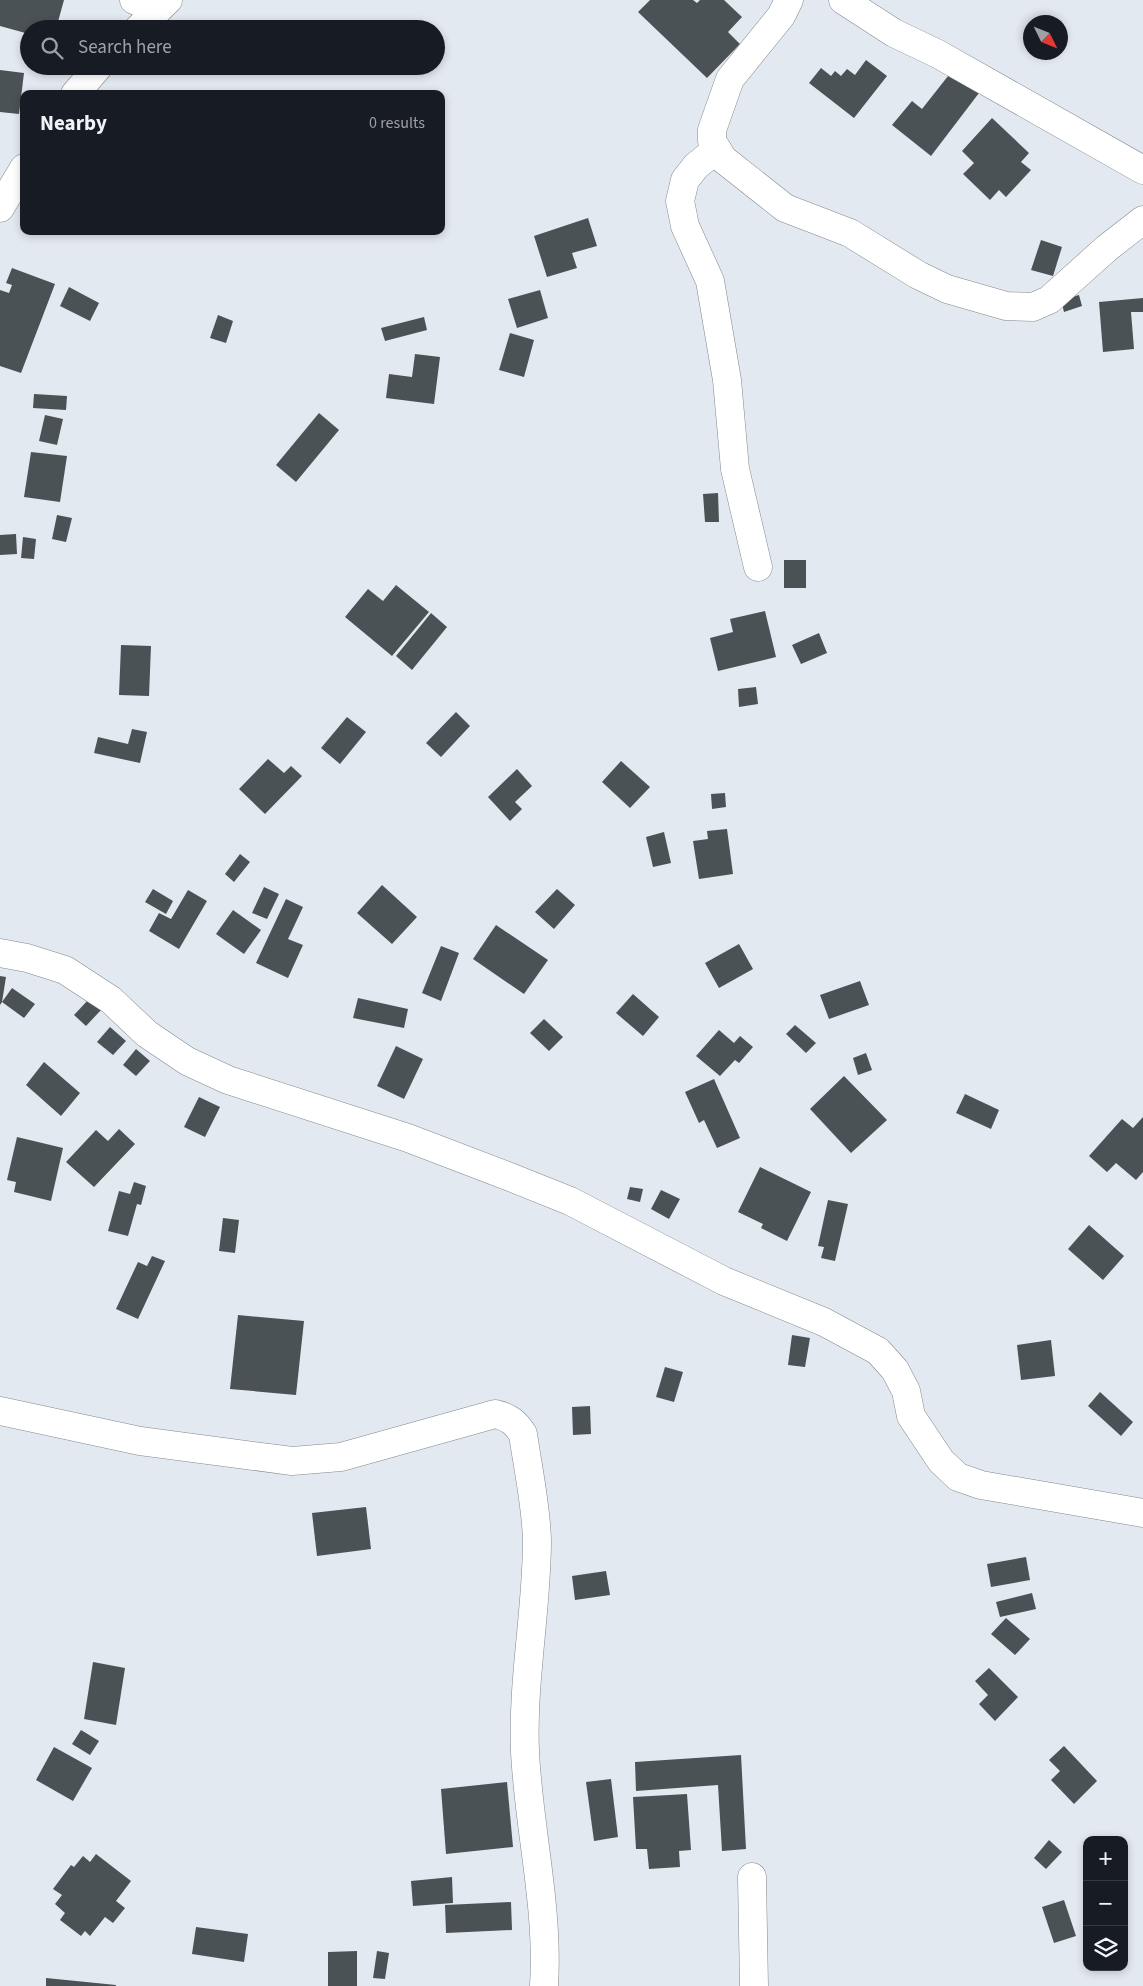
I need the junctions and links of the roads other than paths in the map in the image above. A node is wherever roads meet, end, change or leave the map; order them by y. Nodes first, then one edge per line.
1 (789, 0) edge
2 (843, 0) edge
3 (153, 3) edge
4 (143, 20) edge
5 (92, 75) edge
6 (79, 90) edge
7 (717, 149) junction
8 (1143, 170) edge
9 (20, 175) edge
10 (0, 208) edge
11 (1143, 220) edge
12 (758, 567) dead end
13 (0, 953) edge
14 (0, 1411) edge
15 (1143, 1514) edge
16 (752, 1877) dead end
17 (544, 1986) edge
18 (754, 1986) edge

1 - 7 street
2 - 8 street
3 - 4 street
5 - 6 street
7 - 11 street
7 - 12 street
9 - 10 street
13 - 15 street
14 - 17 street
16 - 18 street

